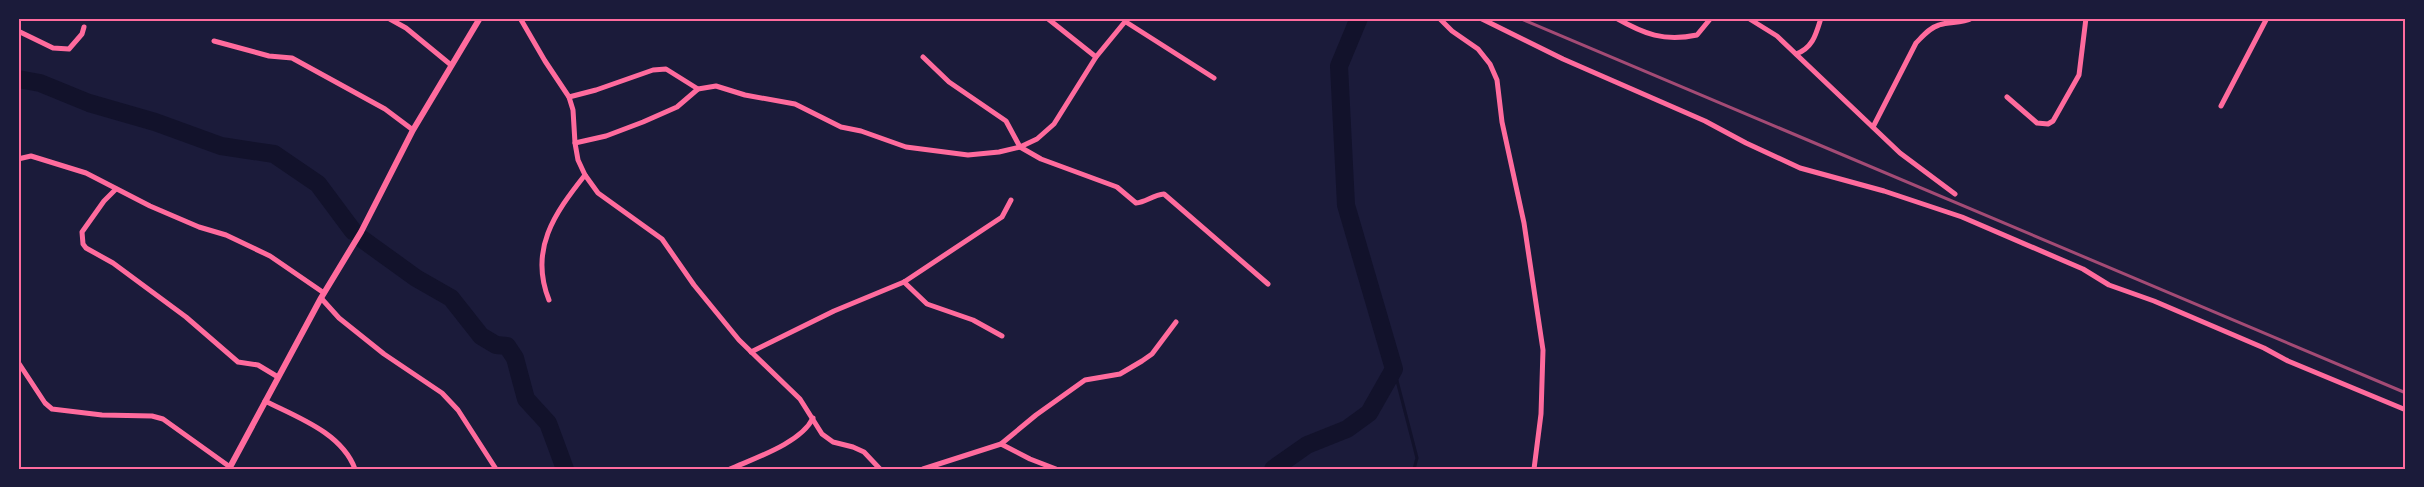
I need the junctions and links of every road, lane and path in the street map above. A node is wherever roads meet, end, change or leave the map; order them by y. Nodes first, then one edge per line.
1 (388, 18) edge
2 (480, 18) edge
3 (520, 18) edge
4 (1047, 18) edge
5 (1439, 18) edge
6 (1480, 18) edge
7 (1616, 18) edge
8 (1711, 18) edge
9 (1748, 18) edge
10 (1821, 18) edge
11 (1972, 18) edge
12 (2086, 18) edge
13 (2267, 18) edge
14 (1127, 20) edge
15 (84, 27) dead end
16 (18, 31) edge
17 (214, 40) dead end
18 (1796, 54) junction
19 (923, 57) dead end
20 (1096, 57) junction
21 (451, 65) junction
22 (1214, 78) dead end
23 (698, 89) junction
24 (569, 97) junction
25 (2007, 97) dead end
26 (2221, 106) dead end
27 (1873, 127) junction
28 (412, 130) junction
29 (575, 143) junction
30 (1020, 147) junction
31 (18, 159) edge
32 (585, 175) junction
33 (116, 189) junction
34 (1955, 194) dead end
35 (1011, 200) dead end
36 (904, 282) junction
37 (1268, 284) dead end
38 (322, 296) junction
39 (549, 300) dead end
40 (1176, 322) dead end
41 (1002, 336) dead end
42 (751, 352) junction
43 (18, 362) edge
44 (278, 377) junction
45 (265, 401) junction
46 (2406, 410) edge
47 (813, 418) junction
48 (1001, 444) junction
49 (230, 468) edge
50 (355, 469) edge
51 (496, 469) edge
52 (730, 469) edge
53 (880, 469) edge
54 (923, 469) edge
55 (1056, 469) edge
56 (1534, 469) edge

1 - 21 street
2 - 21 street
3 - 24 street
4 - 20 street
5 - 56 street
6 - 46 street
7 - 8 street
9 - 18 street
10 - 18 street
11 - 27 street
12 - 25 street
13 - 26 street
14 - 20 street
14 - 22 street
15 - 16 street
17 - 28 street
18 - 27 street
19 - 30 street
20 - 30 street
21 - 28 street
23 - 24 street
23 - 29 street
23 - 30 street
24 - 29 street
27 - 34 street
28 - 38 street
29 - 32 street
30 - 37 street
31 - 33 street
32 - 39 street
32 - 42 street
33 - 38 street
33 - 44 street
35 - 36 street
36 - 41 street
36 - 42 street
38 - 44 street
38 - 51 street
40 - 48 street
42 - 47 street
43 - 49 street
44 - 45 street
45 - 49 street
45 - 50 street
47 - 52 street
47 - 53 street
48 - 54 street
48 - 55 street

